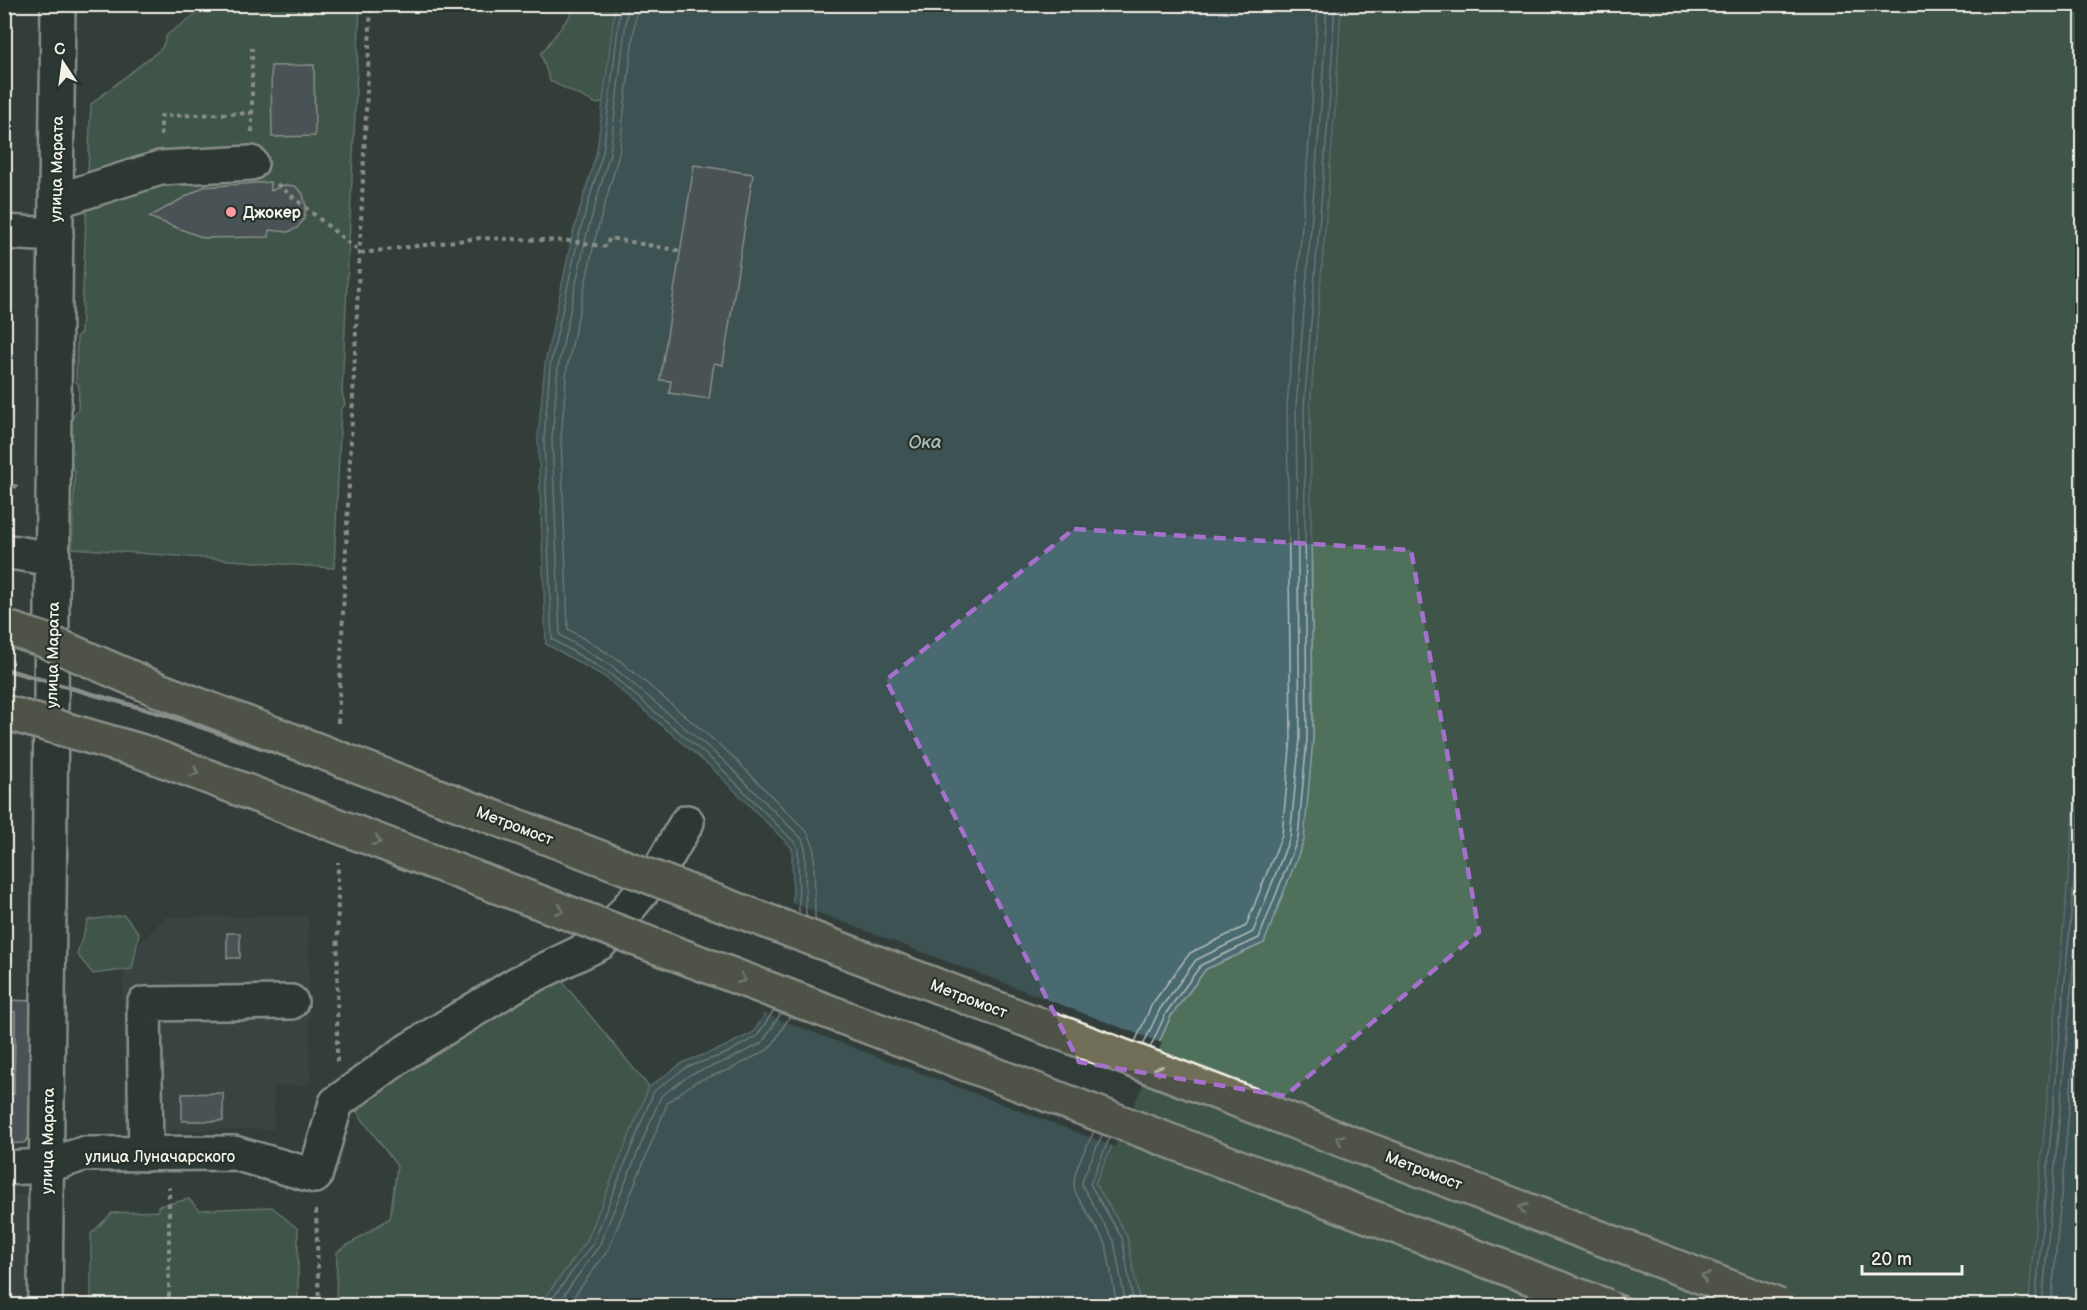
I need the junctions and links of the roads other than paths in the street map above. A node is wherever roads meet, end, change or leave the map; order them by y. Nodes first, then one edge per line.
1 (58, 6) edge
2 (251, 163) road end
3 (56, 201) junction
4 (4, 232) edge
5 (56, 235) junction
6 (4, 551) edge
7 (53, 559) junction
8 (4, 627) edge
9 (4, 649) edge
10 (159, 690) junction
11 (4, 712) edge
12 (4, 733) edge
13 (140, 752) junction
14 (687, 822) dead end
15 (291, 1002) dead end
16 (158, 1153) junction
17 (46, 1166) junction
18 (4, 1168) edge
19 (45, 1305) edge
20 (1606, 1305) edge
21 (1779, 1305) edge

1 - 3 street, улица Марата
2 - 3 street
3 - 5 street, улица Марата
4 - 5 street
5 - 7 street, улица Марата
6 - 7 street
7 - 17 street, улица Марата
8 - 10 main road, bridge
9 - 10 main road, bridge
21 -> 10 main road, Метромост, bridge
11 - 13 main road, bridge
12 - 13 main road, bridge
13 -> 20 main road, bridge
14 - 16 street, улица Луначарского
15 - 16 street
16 - 17 street, улица Луначарского
17 - 18 street, улица Луначарского
17 - 19 street, улица Марата

